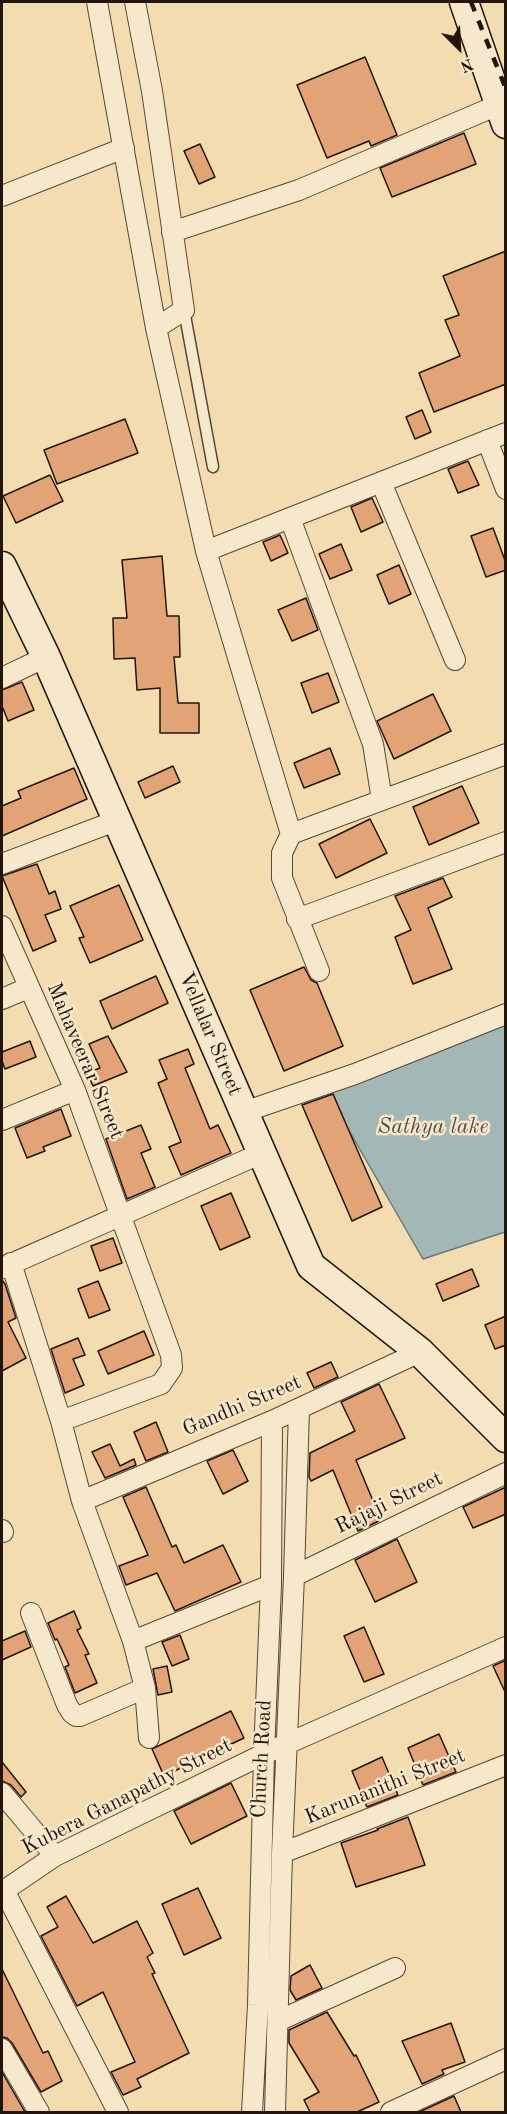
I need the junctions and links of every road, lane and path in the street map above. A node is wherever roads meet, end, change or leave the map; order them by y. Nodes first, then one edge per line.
1 (97, 2) edge
2 (135, 2) edge
3 (464, 2) edge
4 (502, 114) edge
5 (124, 148) junction
6 (2, 196) edge
7 (172, 232) junction
8 (184, 310) junction
9 (156, 328) junction
10 (496, 437) edge
11 (213, 467) dead end
12 (381, 482) junction
13 (506, 489) edge
14 (290, 518) junction
15 (206, 551) junction
16 (2, 566) edge
17 (46, 657) junction
18 (455, 660) dead end
19 (2, 678) edge
20 (506, 754) edge
21 (382, 800) junction
22 (118, 820) junction
23 (291, 834) junction
24 (506, 842) edge
25 (2, 864) edge
26 (297, 920) junction
27 (2, 926) edge
28 (319, 972) dead end
29 (28, 988) junction
30 (2, 999) edge
31 (506, 1014) edge
32 (75, 1090) junction
33 (244, 1112) junction
34 (2, 1120) edge
35 (262, 1154) junction
36 (121, 1215) junction
37 (6, 1266) edge
38 (420, 1352) junction
39 (299, 1409) junction
40 (61, 1421) junction
41 (272, 1421) junction
42 (506, 1438) edge
43 (506, 1473) edge
44 (82, 1501) junction
45 (294, 1576) junction
46 (272, 1585) junction
47 (31, 1613) dead end
48 (133, 1641) junction
49 (506, 1647) edge
50 (145, 1688) junction
51 (149, 1738) dead end
52 (288, 1744) junction
53 (264, 1754) junction
54 (506, 1765) edge
55 (2, 1793) edge
56 (282, 1853) junction
57 (55, 1856) junction
58 (3, 1891) edge
59 (395, 1968) dead end
60 (278, 2021) junction
61 (2, 2049) edge
62 (506, 2059) edge
63 (39, 2112) edge
64 (118, 2112) edge
65 (252, 2112) edge
66 (275, 2112) edge
67 (391, 2112) edge

1 - 5 street
2 - 7 street
3 - 4 street
4 - 7 street
5 - 6 street
5 - 9 street
7 - 8 street
8 - 9 street
8 - 11 lane
9 - 15 street
10 - 12 street
10 - 13 street
12 - 14 street
12 - 18 street
14 - 15 street
14 - 21 street
15 - 23 street
16 - 17 street, Vellalar Street
17 - 19 street
17 - 22 street, Vellalar Street
20 - 21 street
21 - 23 street
22 - 25 street
22 - 33 street, Vellalar Street
23 - 26 street
24 - 26 street
26 - 28 street
27 - 29 street, Mahaveerar Street
29 - 30 street
29 - 32 street, Mahaveerar Street
31 - 33 street
32 - 34 street
32 - 36 street, Mahaveerar Street
33 - 35 street, Vellalar Street
35 - 36 street
35 - 38 street, Vellalar Street
36 - 37 street
36 - 40 street, Mahaveerar Street
37 - 40 street
38 - 39 street, Gandhi Street
38 - 42 street, Vellalar Street
39 - 41 street, Gandhi Street
39 - 45 street, Church Road
40 - 44 street
41 - 44 street, Gandhi Street
41 - 46 street, Church Road
43 - 45 street, Rajaji Street
44 - 48 street
45 - 52 street, Church Road
46 - 48 street
46 - 53 street, Church Road
47 - 50 street
48 - 50 street
49 - 52 street, Kubera Ganapathy Street
50 - 51 street
52 - 53 street, Kubera Ganapathy Street
52 - 56 street, Church Road
53 - 57 street, Kubera Ganapathy Street
53 - 65 street, Church Road
54 - 56 street, Karunanithi Street
55 - 57 street
56 - 60 street, Church Road
57 - 58 street, Kubera Ganapathy Street
58 - 64 street
59 - 60 street
60 - 66 street, Church Road
61 - 63 street
62 - 67 street

